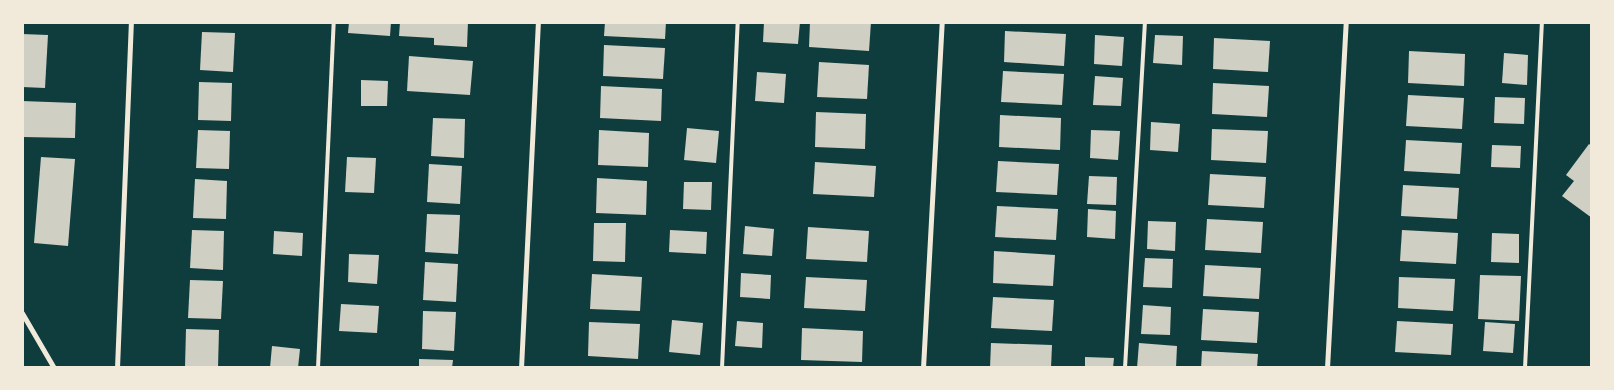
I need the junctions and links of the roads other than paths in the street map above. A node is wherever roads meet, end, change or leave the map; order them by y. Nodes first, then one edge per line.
1 (132, 22) edge
2 (334, 22) edge
3 (538, 22) edge
4 (738, 22) edge
5 (942, 22) edge
6 (1145, 22) edge
7 (1346, 22) edge
8 (1542, 22) edge
9 (22, 314) edge
10 (54, 368) edge
11 (117, 368) edge
12 (318, 368) edge
13 (521, 368) edge
14 (722, 368) edge
15 (923, 368) edge
16 (1125, 368) edge
17 (1327, 368) edge
18 (1525, 368) edge

1 - 11 street
2 - 12 lane
3 - 13 street
4 - 14 lane
5 - 15 street
6 - 16 lane
7 - 17 street
8 - 18 lane
9 - 10 street

